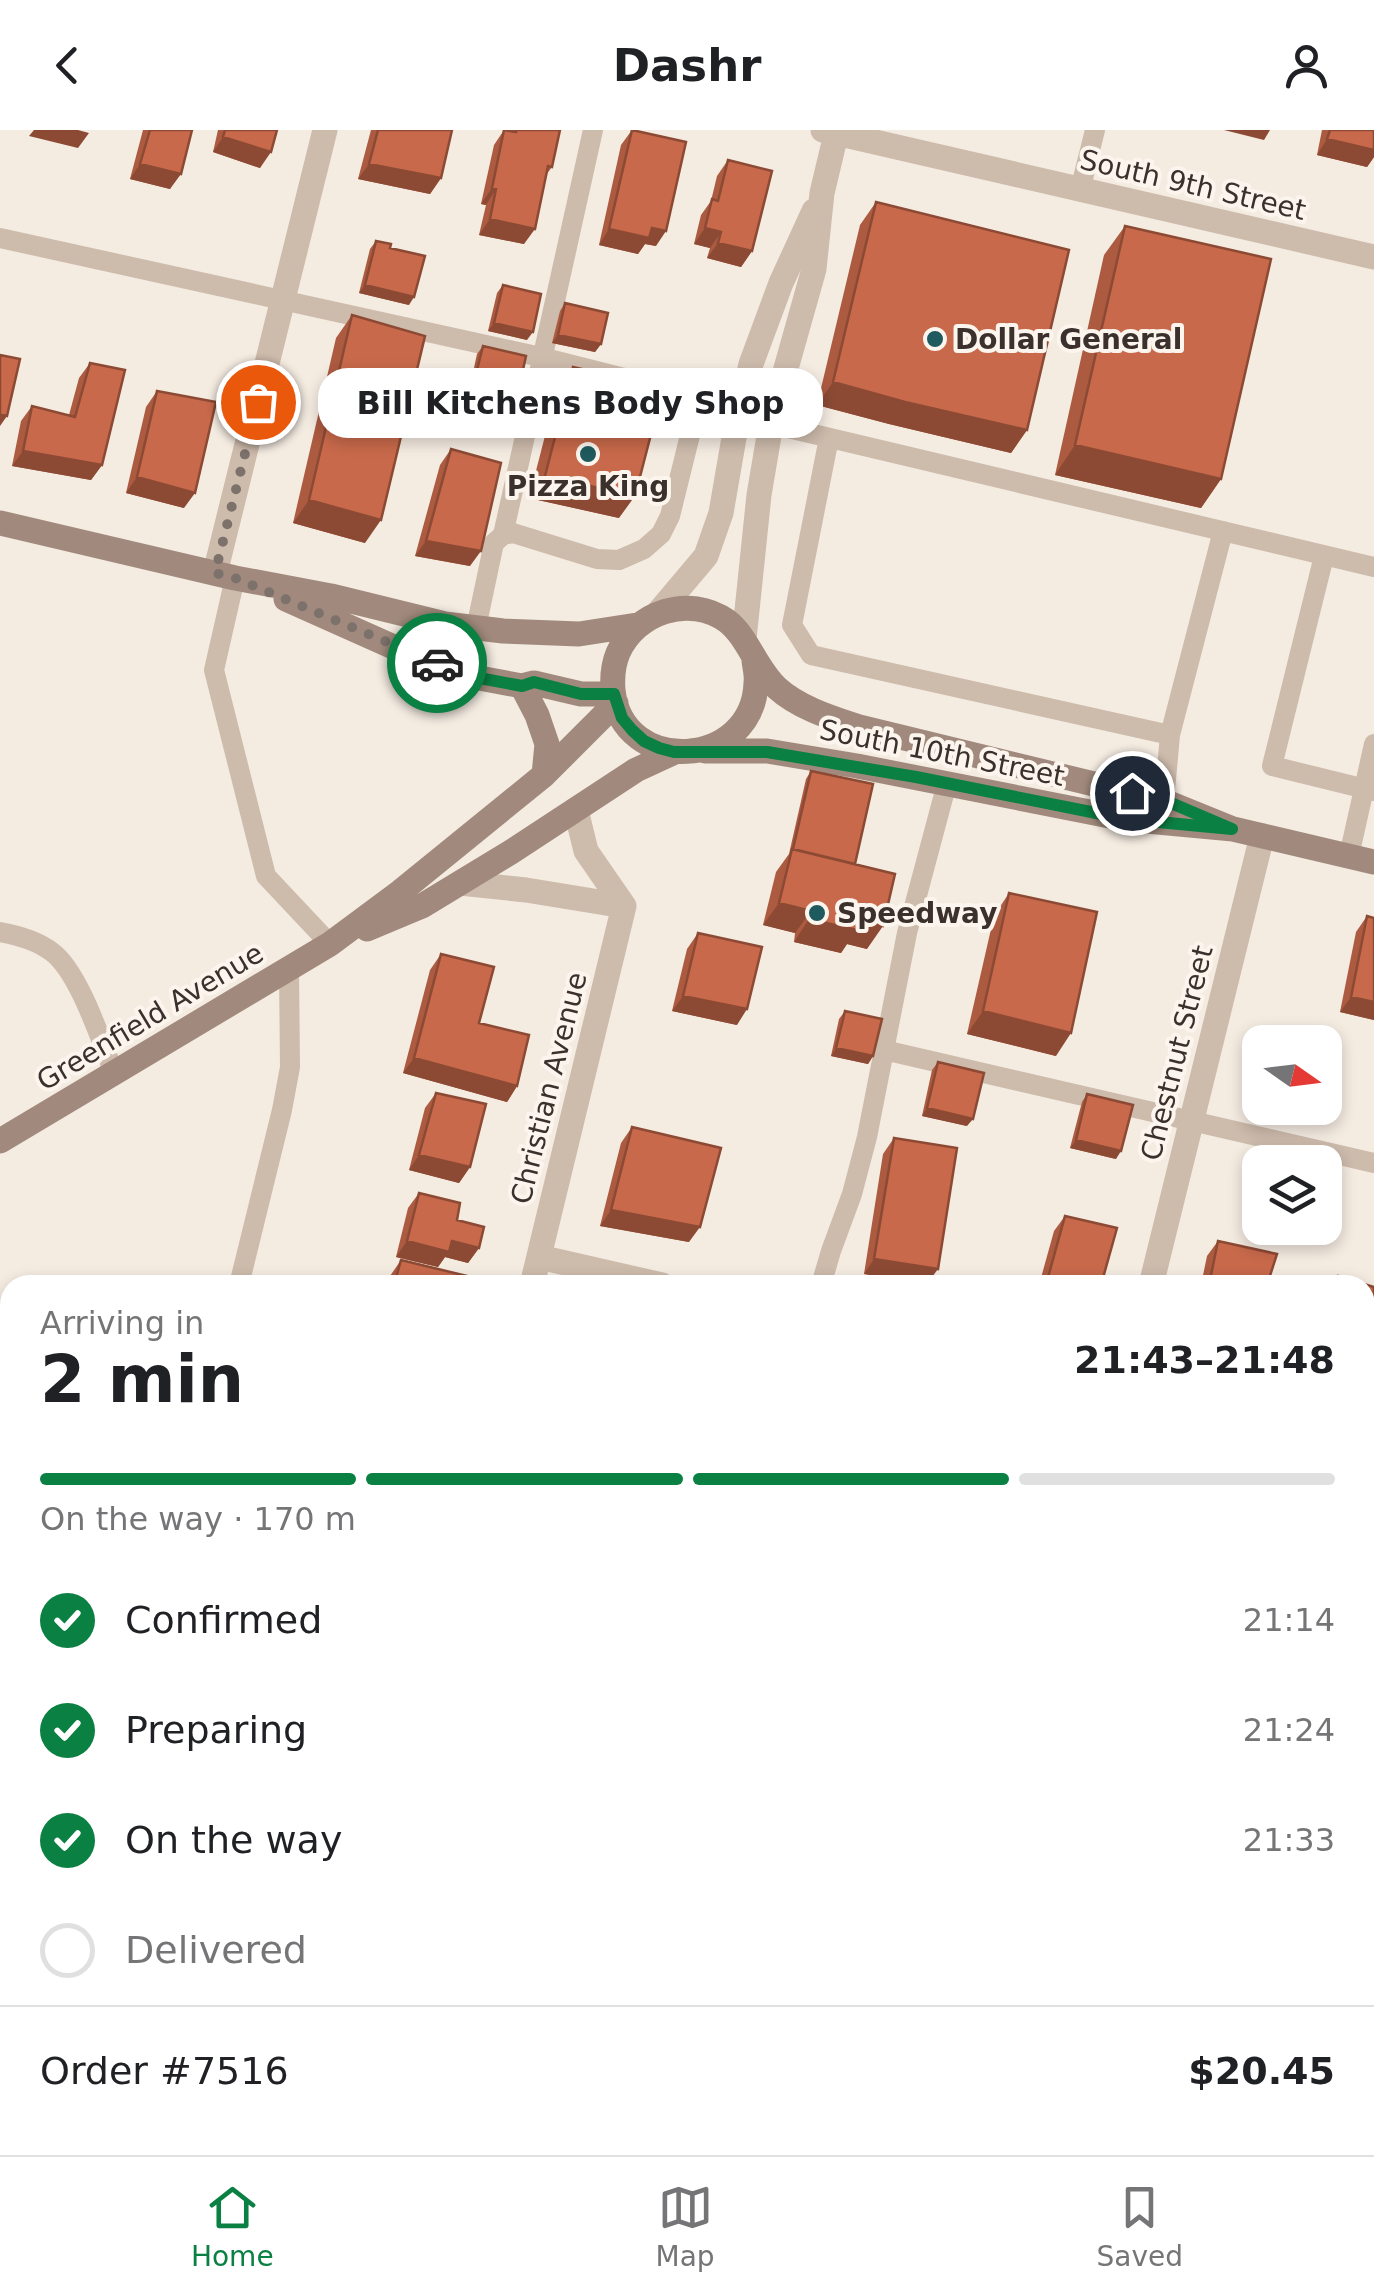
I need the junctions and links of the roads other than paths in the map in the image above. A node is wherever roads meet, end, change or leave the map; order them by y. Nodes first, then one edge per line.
1 (325, 130) edge
2 (593, 130) edge
3 (1095, 130) edge
4 (832, 131) edge
5 (1080, 190) junction
6 (822, 193) junction
7 (0, 238) edge
8 (1374, 257) edge
9 (284, 299) junction
10 (540, 357) junction
11 (707, 399) junction
12 (740, 408) junction
13 (771, 424) junction
14 (830, 438) junction
15 (0, 523) edge
16 (1223, 531) junction
17 (502, 535) junction
18 (1324, 556) junction
19 (1374, 567) edge
20 (225, 576) junction
21 (648, 619) junction
22 (476, 628) junction
23 (749, 650) junction
24 (522, 686) junction
25 (614, 698) junction
26 (1170, 735) junction
27 (1374, 744) edge
28 (686, 752) junction
29 (544, 775) junction
30 (946, 783) junction
31 (1369, 790) edge
32 (1164, 800) junction
33 (576, 810) junction
34 (1232, 829) junction
35 (1262, 836) junction
36 (1362, 860) edge
37 (460, 883) junction
38 (624, 906) junction
39 (0, 932) edge
40 (330, 944) junction
41 (289, 968) junction
42 (884, 1050) junction
43 (114, 1073) junction
44 (1192, 1120) junction
45 (0, 1140) edge
46 (1374, 1163) edge
47 (539, 1257) junction
48 (241, 1275) edge
49 (534, 1275) edge
50 (618, 1275) edge
51 (824, 1275) edge
52 (1153, 1275) edge

1 - 9 street
2 - 10 lane
3 - 5 lane
4 - 5 street, South 9th Street
4 - 6 street
5 - 8 street, South 9th Street
6 - 12 street
6 - 13 street
7 - 9 lane
9 - 10 lane
9 - 20 street
10 - 11 lane
10 - 17 lane
11 - 12 lane
11 - 17 lane
12 - 13 lane
12 - 21 street
13 - 14 lane
13 - 23 street
14 - 16 lane
14 - 26 lane
15 - 20 main road
16 - 18 lane
16 - 26 lane
17 - 22 lane
18 - 19 lane
18 - 31 lane
20 - 22 main road
20 - 24 main road
20 - 40 lane
21 - 22 main road
21 - 23 main road
21 - 25 main road
23 - 28 main road
23 - 32 main road, South 10th Street
24 - 25 main road
24 - 29 main road
25 - 28 main road
25 - 29 main road, Greenfield Avenue
26 - 32 lane
27 - 31 lane
28 - 30 main road, South 10th Street
28 - 33 main road, Greenfield Avenue
29 - 40 main road, Greenfield Avenue
30 - 34 main road, South 10th Street
30 - 42 lane
31 - 36 lane
32 - 34 main road, South 10th Street
33 - 37 main road, Greenfield Avenue
33 - 38 street
34 - 35 main road, South 10th Street
35 - 36 main road, South 10th Street
35 - 44 street, Chestnut Street
37 - 38 street
37 - 40 main road, Greenfield Avenue
38 - 47 street, Christian Avenue
39 - 43 lane
40 - 41 main road, Greenfield Avenue
41 - 43 main road, Greenfield Avenue
41 - 48 lane
42 - 44 lane
42 - 51 lane
43 - 45 main road, Greenfield Avenue
44 - 46 lane
44 - 52 street, Chestnut Street
47 - 49 street, Christian Avenue
47 - 50 street

